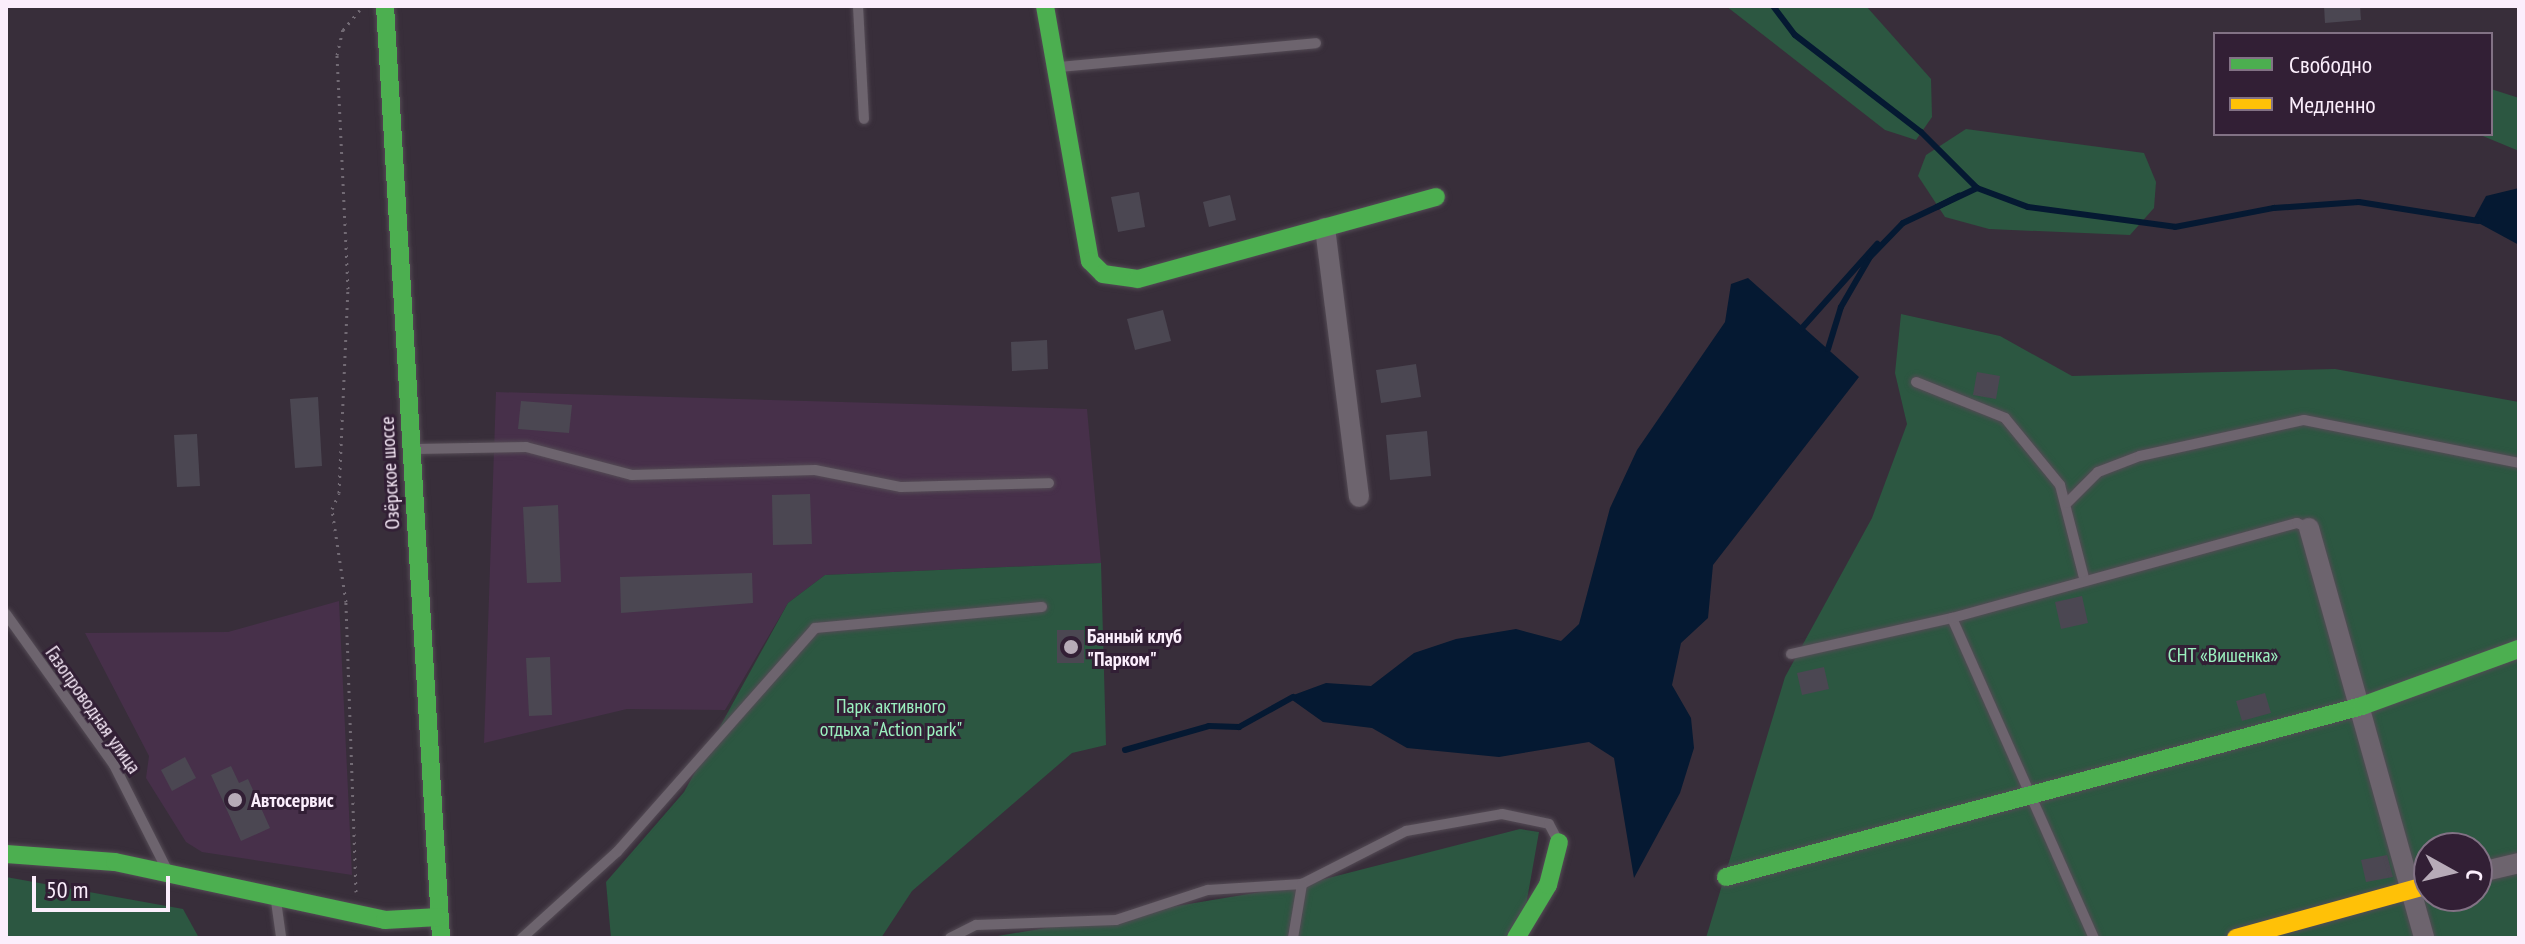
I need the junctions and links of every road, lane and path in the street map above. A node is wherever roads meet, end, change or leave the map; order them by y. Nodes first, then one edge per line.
1 (360, 6) edge
2 (385, 6) edge
3 (858, 6) edge
4 (1045, 6) edge
5 (1316, 43) dead end
6 (1053, 67) junction
7 (864, 119) dead end
8 (1436, 197) dead end
9 (1325, 228) junction
10 (1916, 382) dead end
11 (410, 449) junction
12 (2519, 463) edge
13 (1049, 483) dead end
14 (1359, 497) dead end
15 (2067, 503) junction
16 (2309, 528) joint
17 (2084, 578) junction
18 (1042, 607) dead end
19 (6, 614) edge
20 (1952, 618) junction
21 (6, 630) edge
22 (19, 635) junction
23 (2519, 649) edge
24 (1791, 654) dead end
25 (2362, 706) junction
26 (2032, 796) junction
27 (1559, 842) joint
28 (6, 854) edge
29 (2519, 863) edge
30 (2413, 866) edge
31 (2493, 869) edge
32 (168, 872) junction
33 (1726, 877) dead end
34 (1302, 884) junction
35 (2413, 890) edge
36 (275, 895) junction
37 (2422, 912) edge
38 (356, 914) junction
39 (439, 917) junction
40 (281, 938) edge
41 (441, 938) edge
42 (522, 938) edge
43 (950, 938) edge
44 (1293, 938) edge
45 (1516, 938) edge
46 (2094, 938) edge
47 (2236, 938) edge
48 (2424, 938) edge

1 - 38 path
2 - 11 street, Озёрское шоссе
3 - 7 lane
4 - 6 street
5 - 6 lane
6 - 9 street
8 - 9 street
9 - 14 street
10 - 15 lane
11 - 13 lane
11 - 39 street, Озёрское шоссе
12 - 15 lane
15 - 17 lane
16 - 17 lane
16 - 25 street
17 - 20 lane
18 - 42 lane
19 - 22 lane, Газопроводная улица
20 - 24 lane
20 - 26 lane
21 - 22 lane
22 - 32 lane, Газопроводная улица
23 - 25 street
25 - 26 street
25 - 30 street
26 - 33 street
26 - 46 lane
27 - 34 lane
27 - 45 street
28 - 32 street
29 - 31 street
32 - 36 street
34 - 43 lane
34 - 44 lane
35 - 47 street
36 - 38 street
36 - 40 lane
37 - 48 street
38 - 39 street
39 - 41 street, Озёрское шоссе

